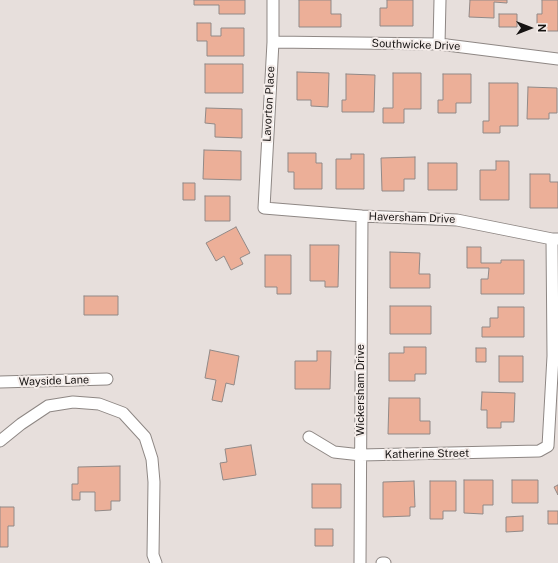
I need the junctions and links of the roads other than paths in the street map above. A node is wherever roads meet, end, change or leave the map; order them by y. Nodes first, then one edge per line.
1 (273, 0) edge
2 (440, 0) edge
3 (273, 42) junction
4 (439, 44) junction
5 (558, 59) edge
6 (264, 208) joint
7 (362, 216) junction
8 (555, 239) edge
9 (107, 379) dead end
10 (0, 382) edge
11 (309, 437) dead end
12 (0, 441) edge
13 (361, 456) junction
14 (156, 563) edge
15 (360, 563) edge

1 - 3 street, Lavorton Place
2 - 4 street
3 - 4 street, Southwicke Drive
3 - 6 street, Lavorton Place
4 - 5 street, Southwicke Drive
6 - 7 street, Haversham Drive
7 - 8 street, Haversham Drive
7 - 13 street, Wickersham Drive
8 - 13 street, Katherine Street
9 - 10 street, Wayside Lane
11 - 13 street, Katherine Street
12 - 14 street
13 - 15 street, Wickersham Drive

